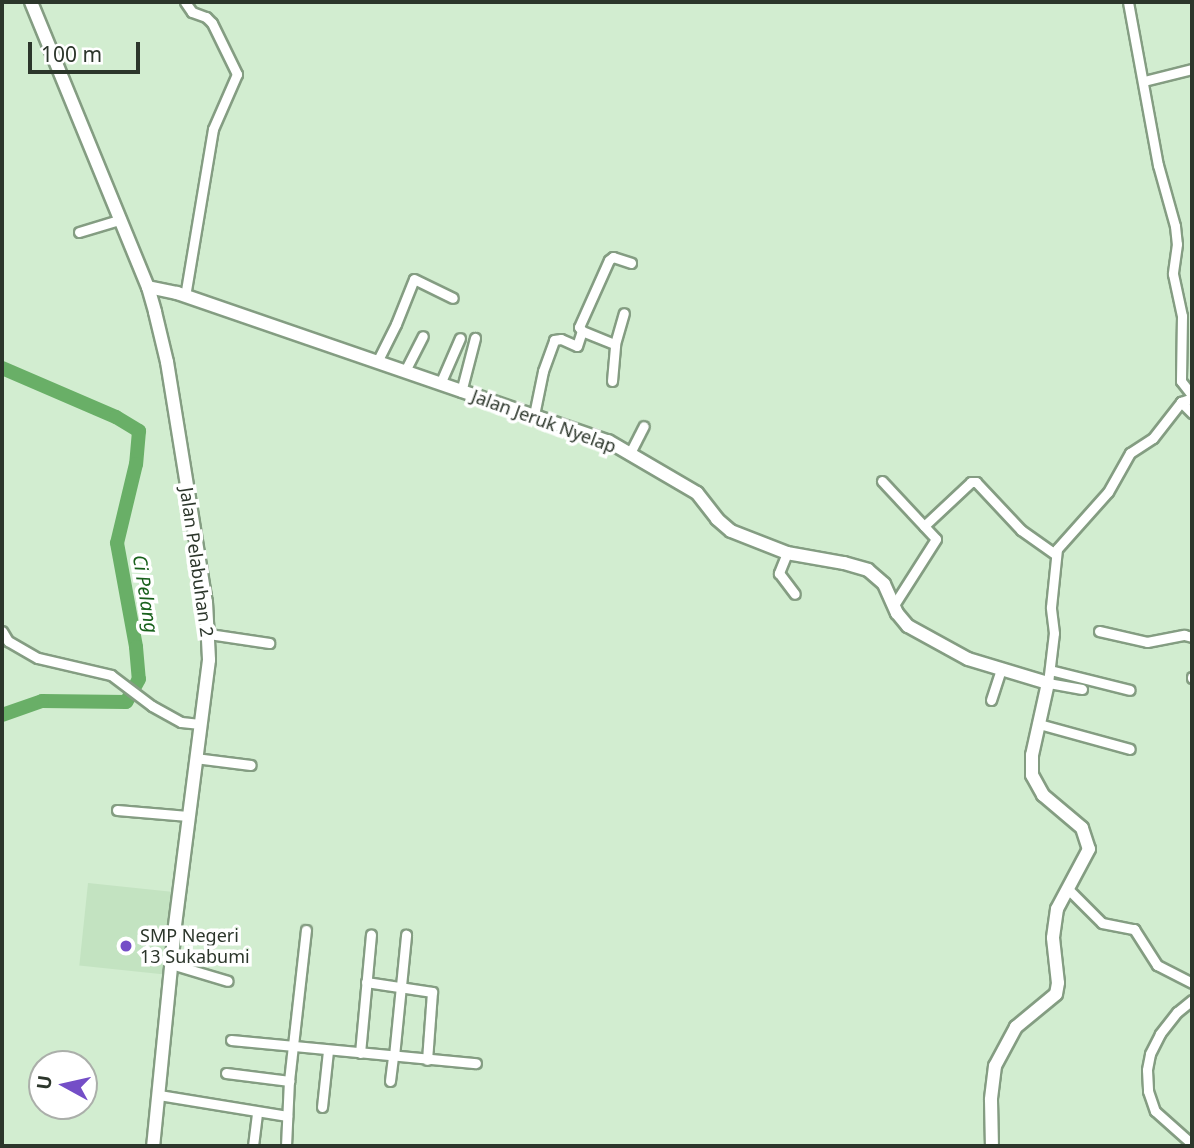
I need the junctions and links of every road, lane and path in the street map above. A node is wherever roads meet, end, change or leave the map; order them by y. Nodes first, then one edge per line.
1 (31, 2) edge
2 (185, 2) edge
3 (1128, 2) edge
4 (1192, 69) edge
5 (1144, 81) junction
6 (119, 220) junction
7 (79, 232) dead end
8 (631, 263) dead end
9 (148, 287) junction
10 (185, 296) junction
11 (453, 298) dead end
12 (624, 313) dead end
13 (582, 331) junction
14 (423, 336) dead end
15 (460, 338) dead end
16 (475, 338) dead end
17 (615, 344) junction
18 (377, 362) junction
19 (405, 371) junction
20 (612, 381) dead end
21 (440, 384) junction
22 (461, 391) junction
23 (1192, 397) edge
24 (1181, 402) junction
25 (1192, 413) edge
26 (534, 415) junction
27 (644, 426) dead end
28 (629, 453) junction
29 (882, 481) dead end
30 (924, 526) junction
31 (787, 553) junction
32 (1055, 554) junction
33 (795, 594) dead end
34 (894, 605) junction
35 (2, 631) edge
36 (1099, 631) dead end
37 (209, 634) junction
38 (1192, 637) edge
39 (269, 643) dead end
40 (1001, 669) junction
41 (1049, 676) junction
42 (1082, 689) dead end
43 (1130, 690) dead end
44 (991, 700) dead end
45 (1039, 723) junction
46 (200, 724) junction
47 (1130, 749) dead end
48 (195, 758) junction
49 (251, 765) dead end
50 (117, 810) dead end
51 (188, 816) junction
52 (1067, 888) junction
53 (306, 930) dead end
54 (406, 934) dead end
55 (370, 935) dead end
56 (171, 964) junction
57 (228, 981) dead end
58 (366, 982) junction
59 (1192, 983) edge
60 (401, 986) junction
61 (1192, 1000) edge
62 (231, 1040) dead end
63 (293, 1048) junction
64 (328, 1051) junction
65 (360, 1053) junction
66 (393, 1056) junction
67 (426, 1060) junction
68 (476, 1063) dead end
69 (226, 1073) dead end
70 (289, 1081) junction
71 (390, 1081) dead end
72 (159, 1095) junction
73 (322, 1107) dead end
74 (257, 1113) junction
75 (287, 1116) junction
76 (1192, 1144) edge
77 (153, 1146) edge
78 (253, 1146) edge
79 (286, 1146) edge
80 (992, 1146) edge

1 - 6 street, Jalan Pelabuhan 2
2 - 10 street
3 - 5 street
4 - 5 street
5 - 23 street
6 - 7 street
6 - 9 street, Jalan Pelabuhan 2
8 - 13 street
9 - 10 street, Jalan Jeruk Nyelap
9 - 37 street, Jalan Pelabuhan 2
10 - 18 street, Jalan Jeruk Nyelap
11 - 18 street
12 - 17 street
13 - 17 street
13 - 26 street
14 - 19 street
15 - 21 street
16 - 22 street
17 - 20 street
18 - 19 street, Jalan Jeruk Nyelap
19 - 21 street, Jalan Jeruk Nyelap
21 - 22 street, Jalan Jeruk Nyelap
22 - 26 street, Jalan Jeruk Nyelap
23 - 24 street
24 - 25 street
24 - 32 street
26 - 28 street, Jalan Jeruk Nyelap
27 - 28 street
28 - 31 street, Jalan Jeruk Nyelap
29 - 30 street
30 - 32 street
30 - 34 street
31 - 33 street
31 - 34 street, Jalan Jeruk Nyelap
32 - 41 street
34 - 40 street, Jalan Jeruk Nyelap
35 - 46 street
36 - 38 street
37 - 39 street
37 - 46 street, Jalan Pelabuhan 2
40 - 41 street, Jalan Jeruk Nyelap
40 - 44 street
41 - 42 street
41 - 43 street
41 - 45 street
45 - 47 street
45 - 52 street
46 - 48 street, Jalan Pelabuhan 2
48 - 49 street
48 - 51 street, Jalan Pelabuhan 2
50 - 51 street
51 - 56 street, Jalan Pelabuhan 2
52 - 59 street
52 - 80 street
53 - 63 street
54 - 60 street
55 - 58 street
56 - 57 street
56 - 72 street, Jalan Pelabuhan 2
58 - 60 street
58 - 65 street
60 - 66 street
60 - 67 street
61 - 76 street
62 - 63 street
63 - 64 street
63 - 70 street
64 - 65 street
64 - 73 street
65 - 66 street
66 - 67 street
66 - 71 street
67 - 68 street
69 - 70 street
70 - 75 street
72 - 74 street
72 - 77 street, Jalan Pelabuhan 2
74 - 75 street
74 - 78 street
75 - 79 street

